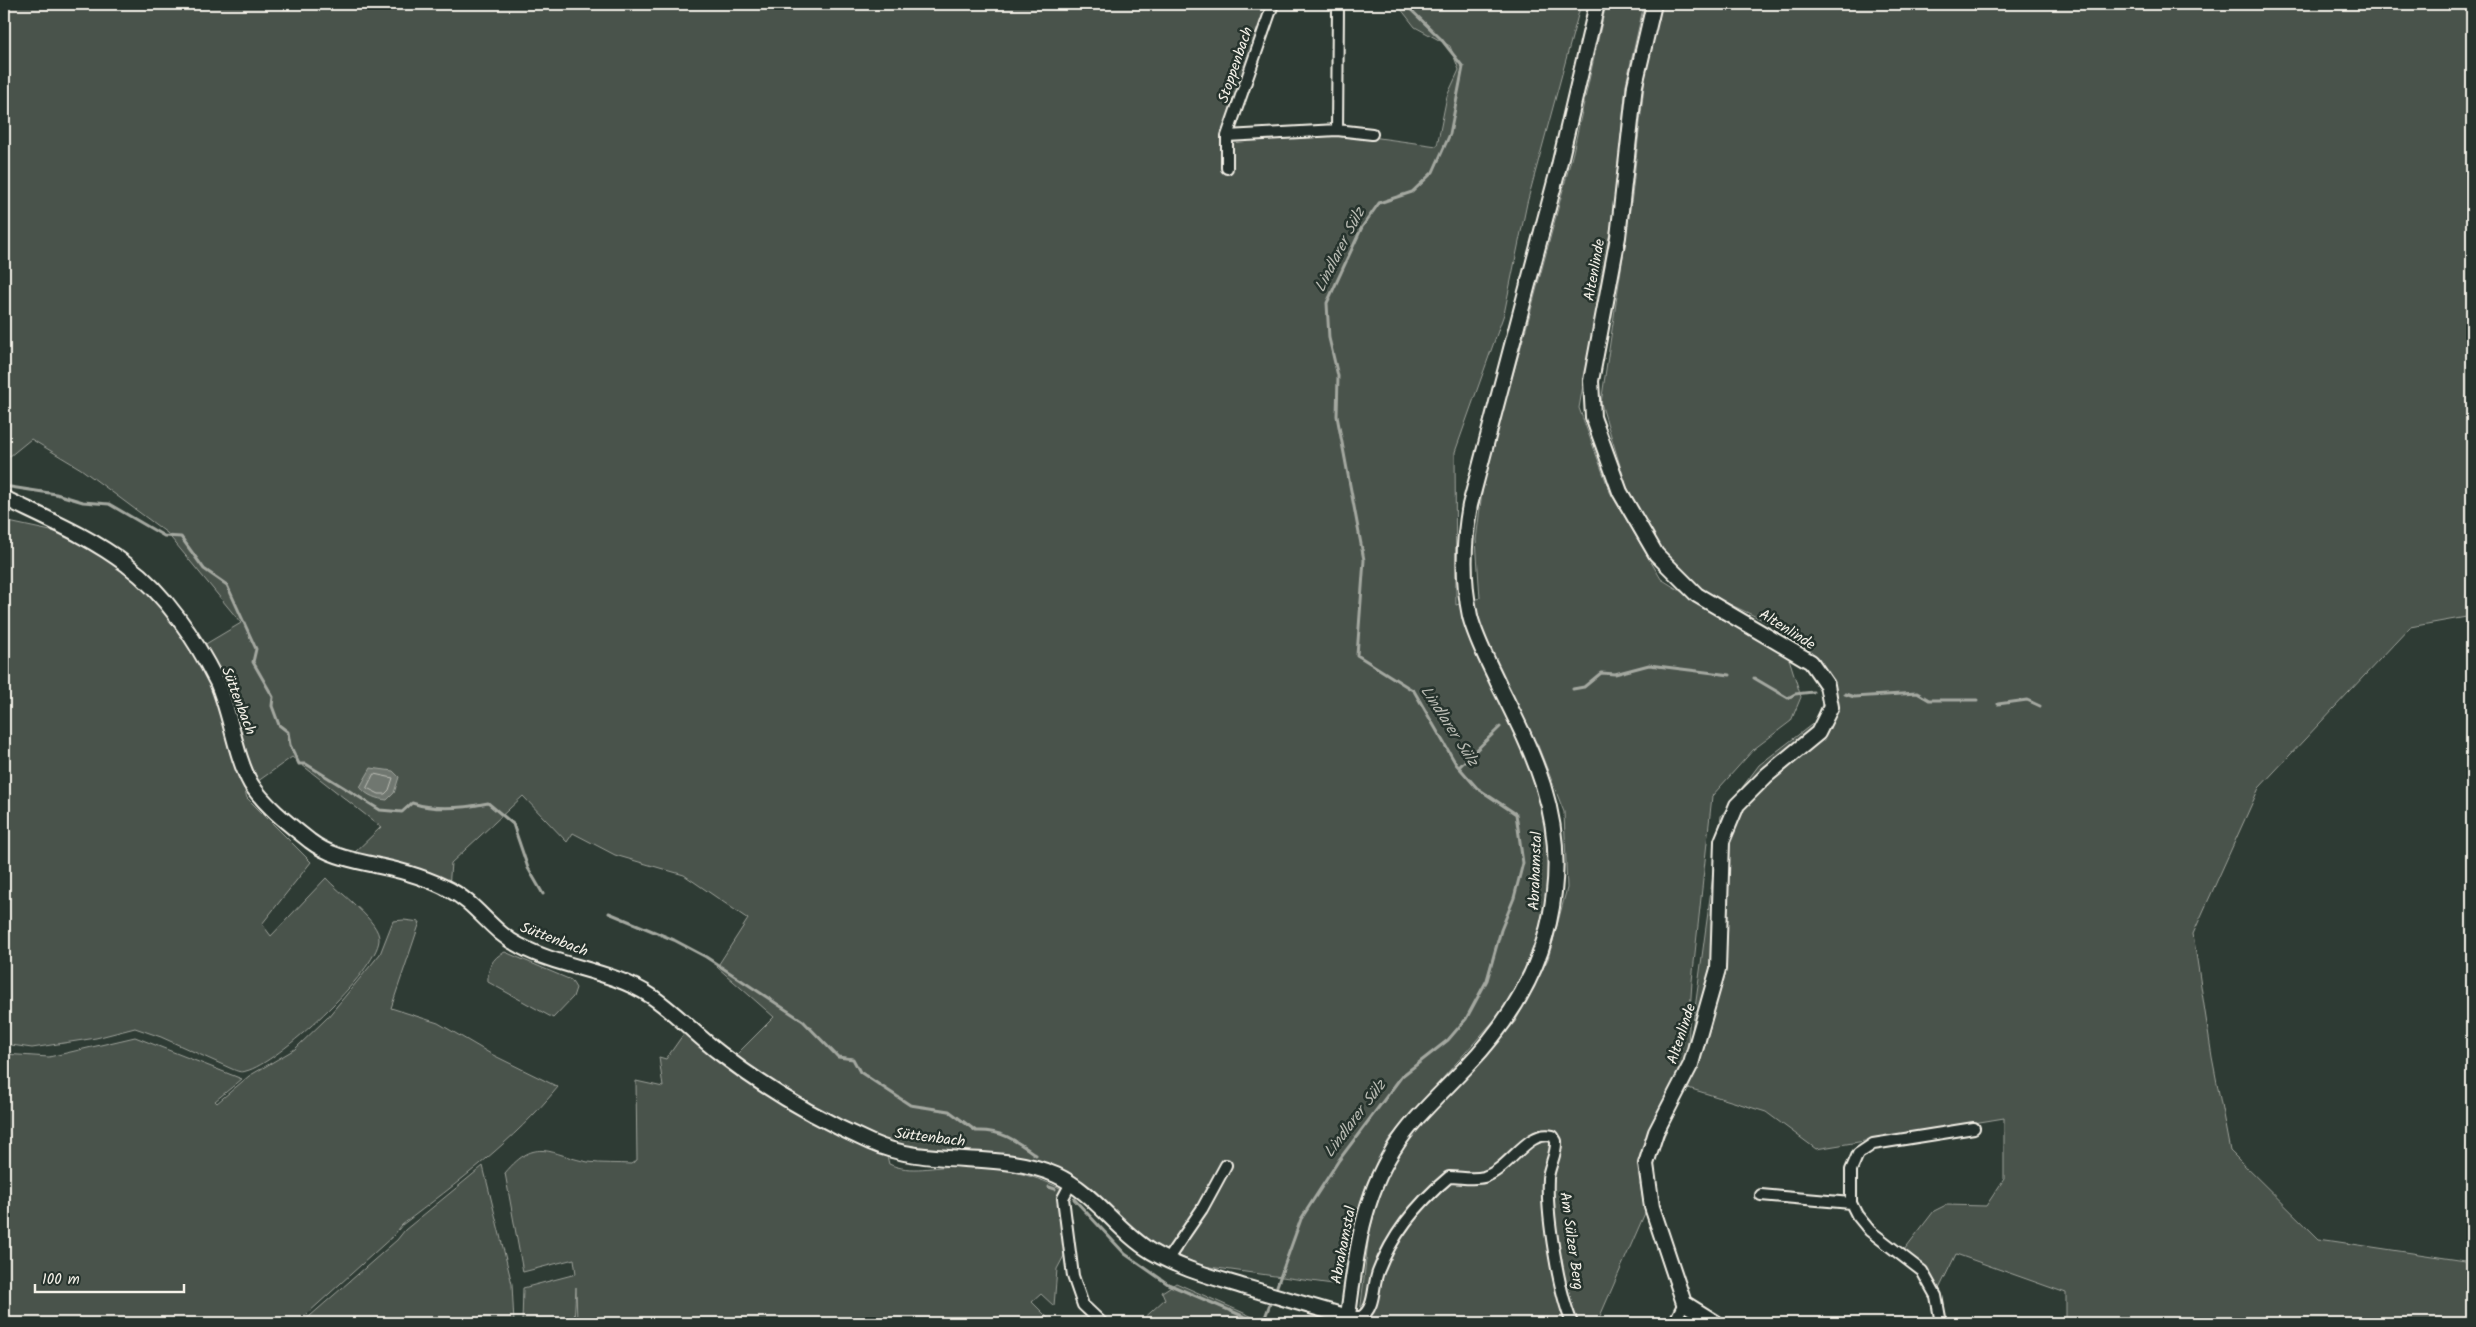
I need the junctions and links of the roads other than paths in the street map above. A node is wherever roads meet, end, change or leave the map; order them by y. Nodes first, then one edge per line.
1 (1272, 4) edge
2 (1597, 4) edge
3 (1654, 4) edge
4 (1338, 7) dead end
5 (1337, 130) junction
6 (1372, 134) dead end
7 (1227, 136) junction
8 (1227, 168) dead end
9 (4, 498) edge
10 (1974, 1128) dead end
11 (1226, 1165) dead end
12 (1071, 1183) junction
13 (1761, 1195) dead end
14 (1851, 1203) junction
15 (1167, 1260) junction
16 (1684, 1303) junction
17 (1347, 1320) edge
18 (1102, 1323) edge
19 (1572, 1323) edge
20 (1674, 1323) edge
21 (1716, 1323) edge
22 (1941, 1323) edge

1 - 7 street, Stoppenbach
2 - 17 street, Abrahamstal
3 - 16 street, Altenlinde
4 - 5 street
5 - 6 street
5 - 7 street
7 - 8 street, Stoppenbach
9 - 12 street, Süttenbach
10 - 14 street
11 - 15 street
12 - 15 street, Süttenbach
12 - 18 street
13 - 14 street
14 - 22 street
15 - 17 street, Süttenbach
16 - 20 street
16 - 21 street
17 - 19 street, Am Sülzer Berg

